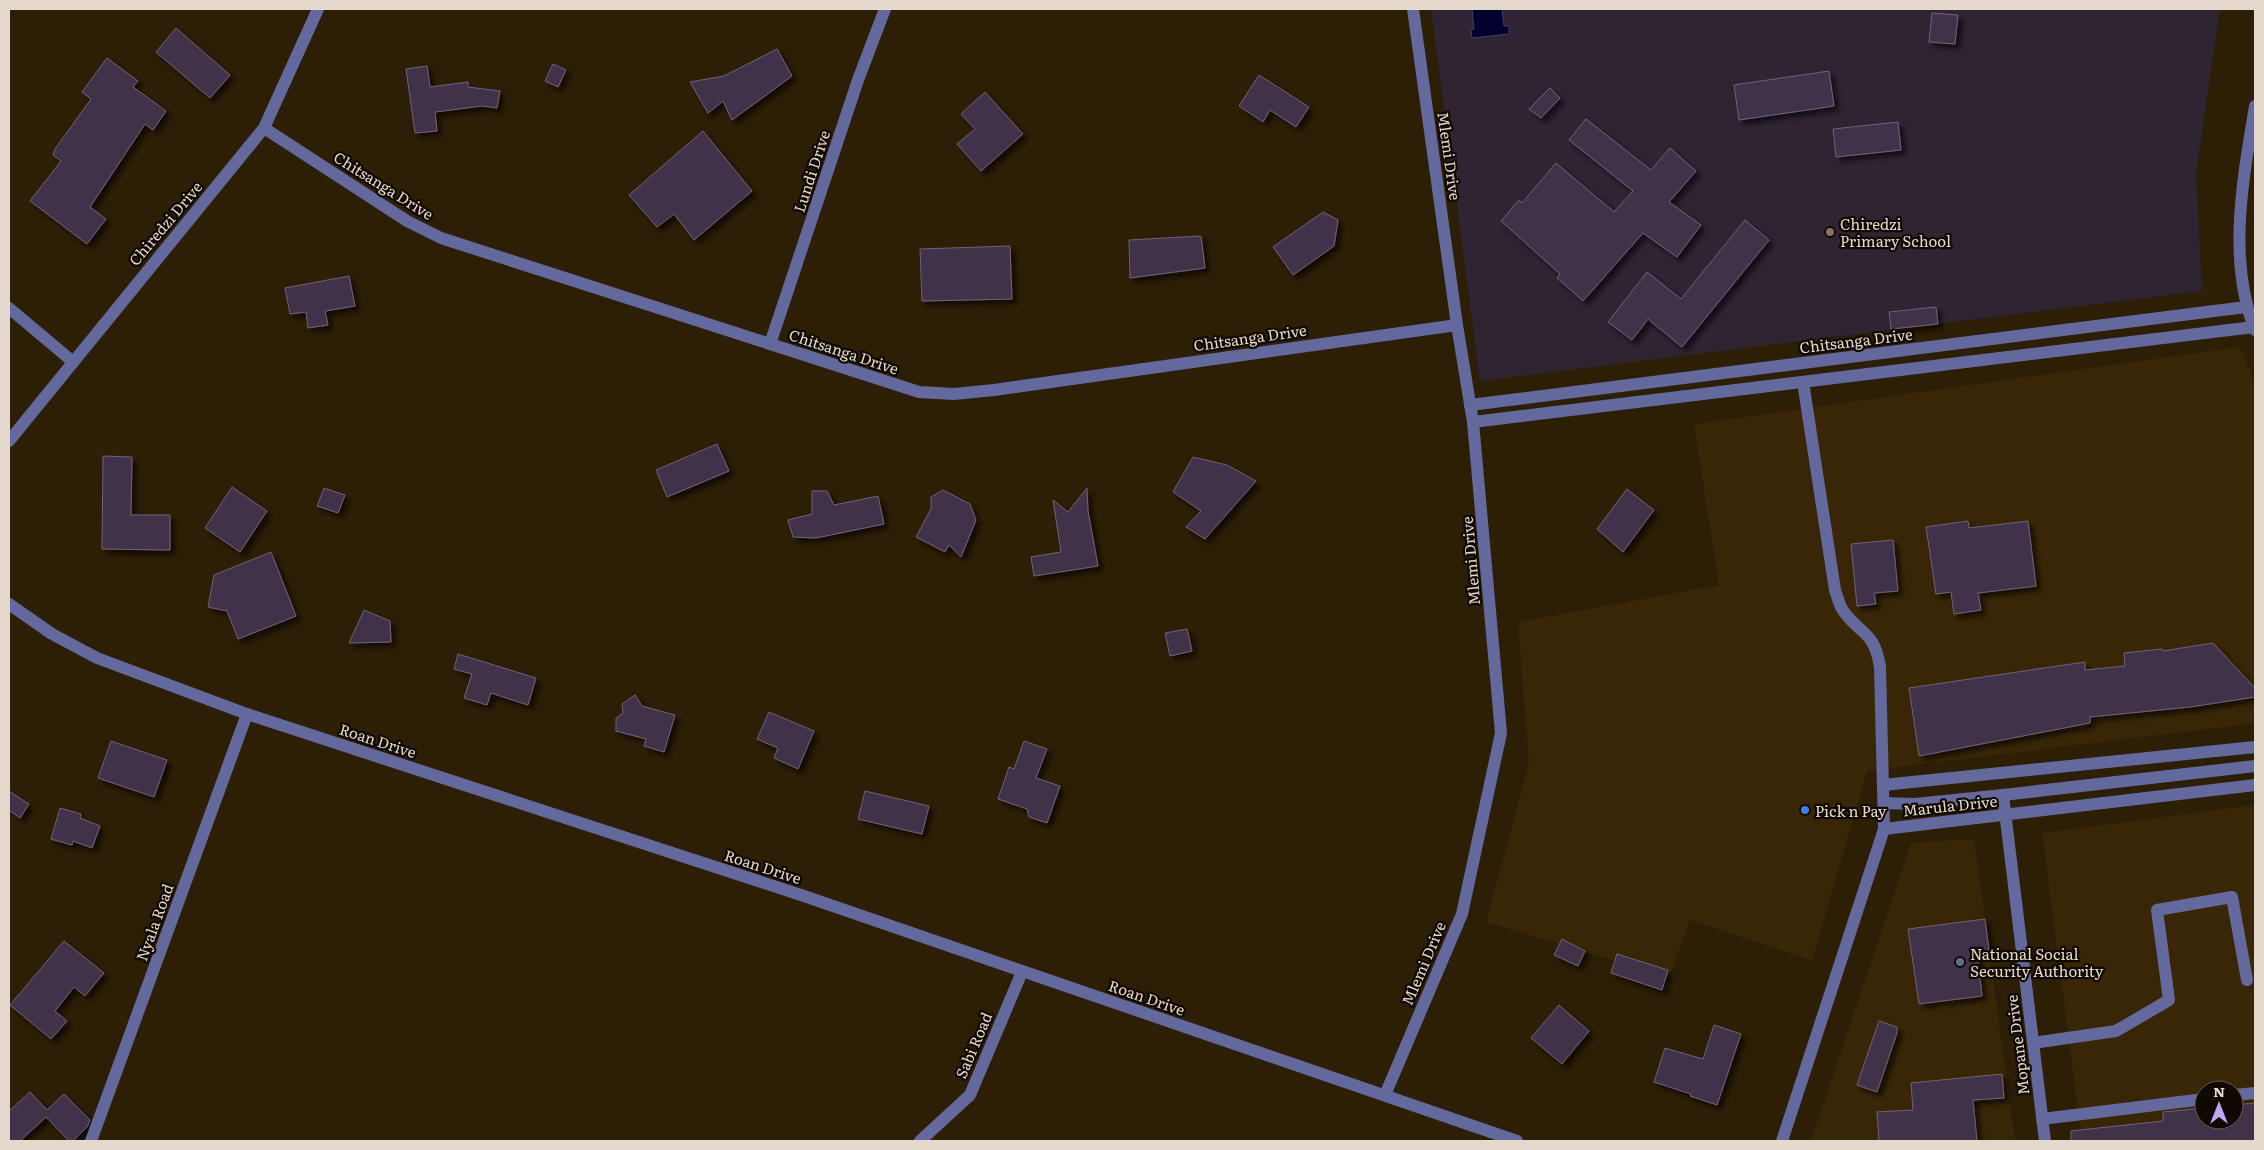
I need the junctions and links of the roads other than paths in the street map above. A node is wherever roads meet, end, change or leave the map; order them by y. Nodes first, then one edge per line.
1 (318, 9) edge
2 (885, 9) edge
3 (1413, 9) edge
4 (2255, 106) edge
5 (264, 128) junction
6 (2246, 307) junction
7 (9, 308) edge
8 (1457, 325) junction
9 (2255, 329) edge
10 (770, 344) junction
11 (72, 361) junction
12 (1803, 382) junction
13 (1470, 405) junction
14 (1473, 422) junction
15 (9, 441) edge
16 (9, 604) edge
17 (247, 714) junction
18 (2255, 747) edge
19 (2228, 750) junction
20 (2255, 766) edge
21 (2230, 769) junction
22 (1883, 785) junction
23 (2255, 785) edge
24 (2232, 788) junction
25 (2003, 795) junction
26 (1884, 803) junction
27 (2006, 816) junction
28 (1884, 829) junction
29 (1022, 972) junction
30 (2247, 980) dead end
31 (2033, 1042) junction
32 (1384, 1095) junction
33 (2194, 1100) edge
34 (2042, 1119) junction
35 (91, 1141) edge
36 (920, 1141) edge
37 (1517, 1141) edge
38 (1782, 1141) edge
39 (2045, 1141) edge

1 - 5 street, Chiredzi Drive
2 - 10 street, Lundi Drive
3 - 8 street, Mlemi Drive
4 - 6 street
5 - 10 street, Chitsanga Drive
5 - 11 street, Chiredzi Drive
6 - 9 street
6 - 13 street, Chitsanga Drive
7 - 11 street
8 - 10 street, Chitsanga Drive
8 - 13 street, Mlemi Drive
9 - 12 street
11 - 15 street, Chiredzi Drive
12 - 14 street
12 - 22 street
13 - 14 street, Mlemi Drive
14 - 32 street, Mlemi Drive
16 - 17 street, Roan Drive
17 - 29 street, Roan Drive
17 - 35 street, Nyala Road
18 - 19 street
19 - 21 street
19 - 22 street
20 - 21 street, Marula Drive
21 - 24 street
21 - 25 street, Marula Drive
22 - 26 street
23 - 24 street, Marula Drive
24 - 27 street, Marula Drive
25 - 26 street, Marula Drive
25 - 27 street, Mopane Drive
26 - 28 street
27 - 28 street, Marula Drive
27 - 31 street, Mopane Drive
28 - 38 street, Marula Drive
29 - 32 street, Roan Drive
29 - 36 street, Sabi Road
30 - 31 street
31 - 34 street, Mopane Drive
32 - 37 street, Roan Drive
33 - 34 street
34 - 39 street, Mopane Drive

